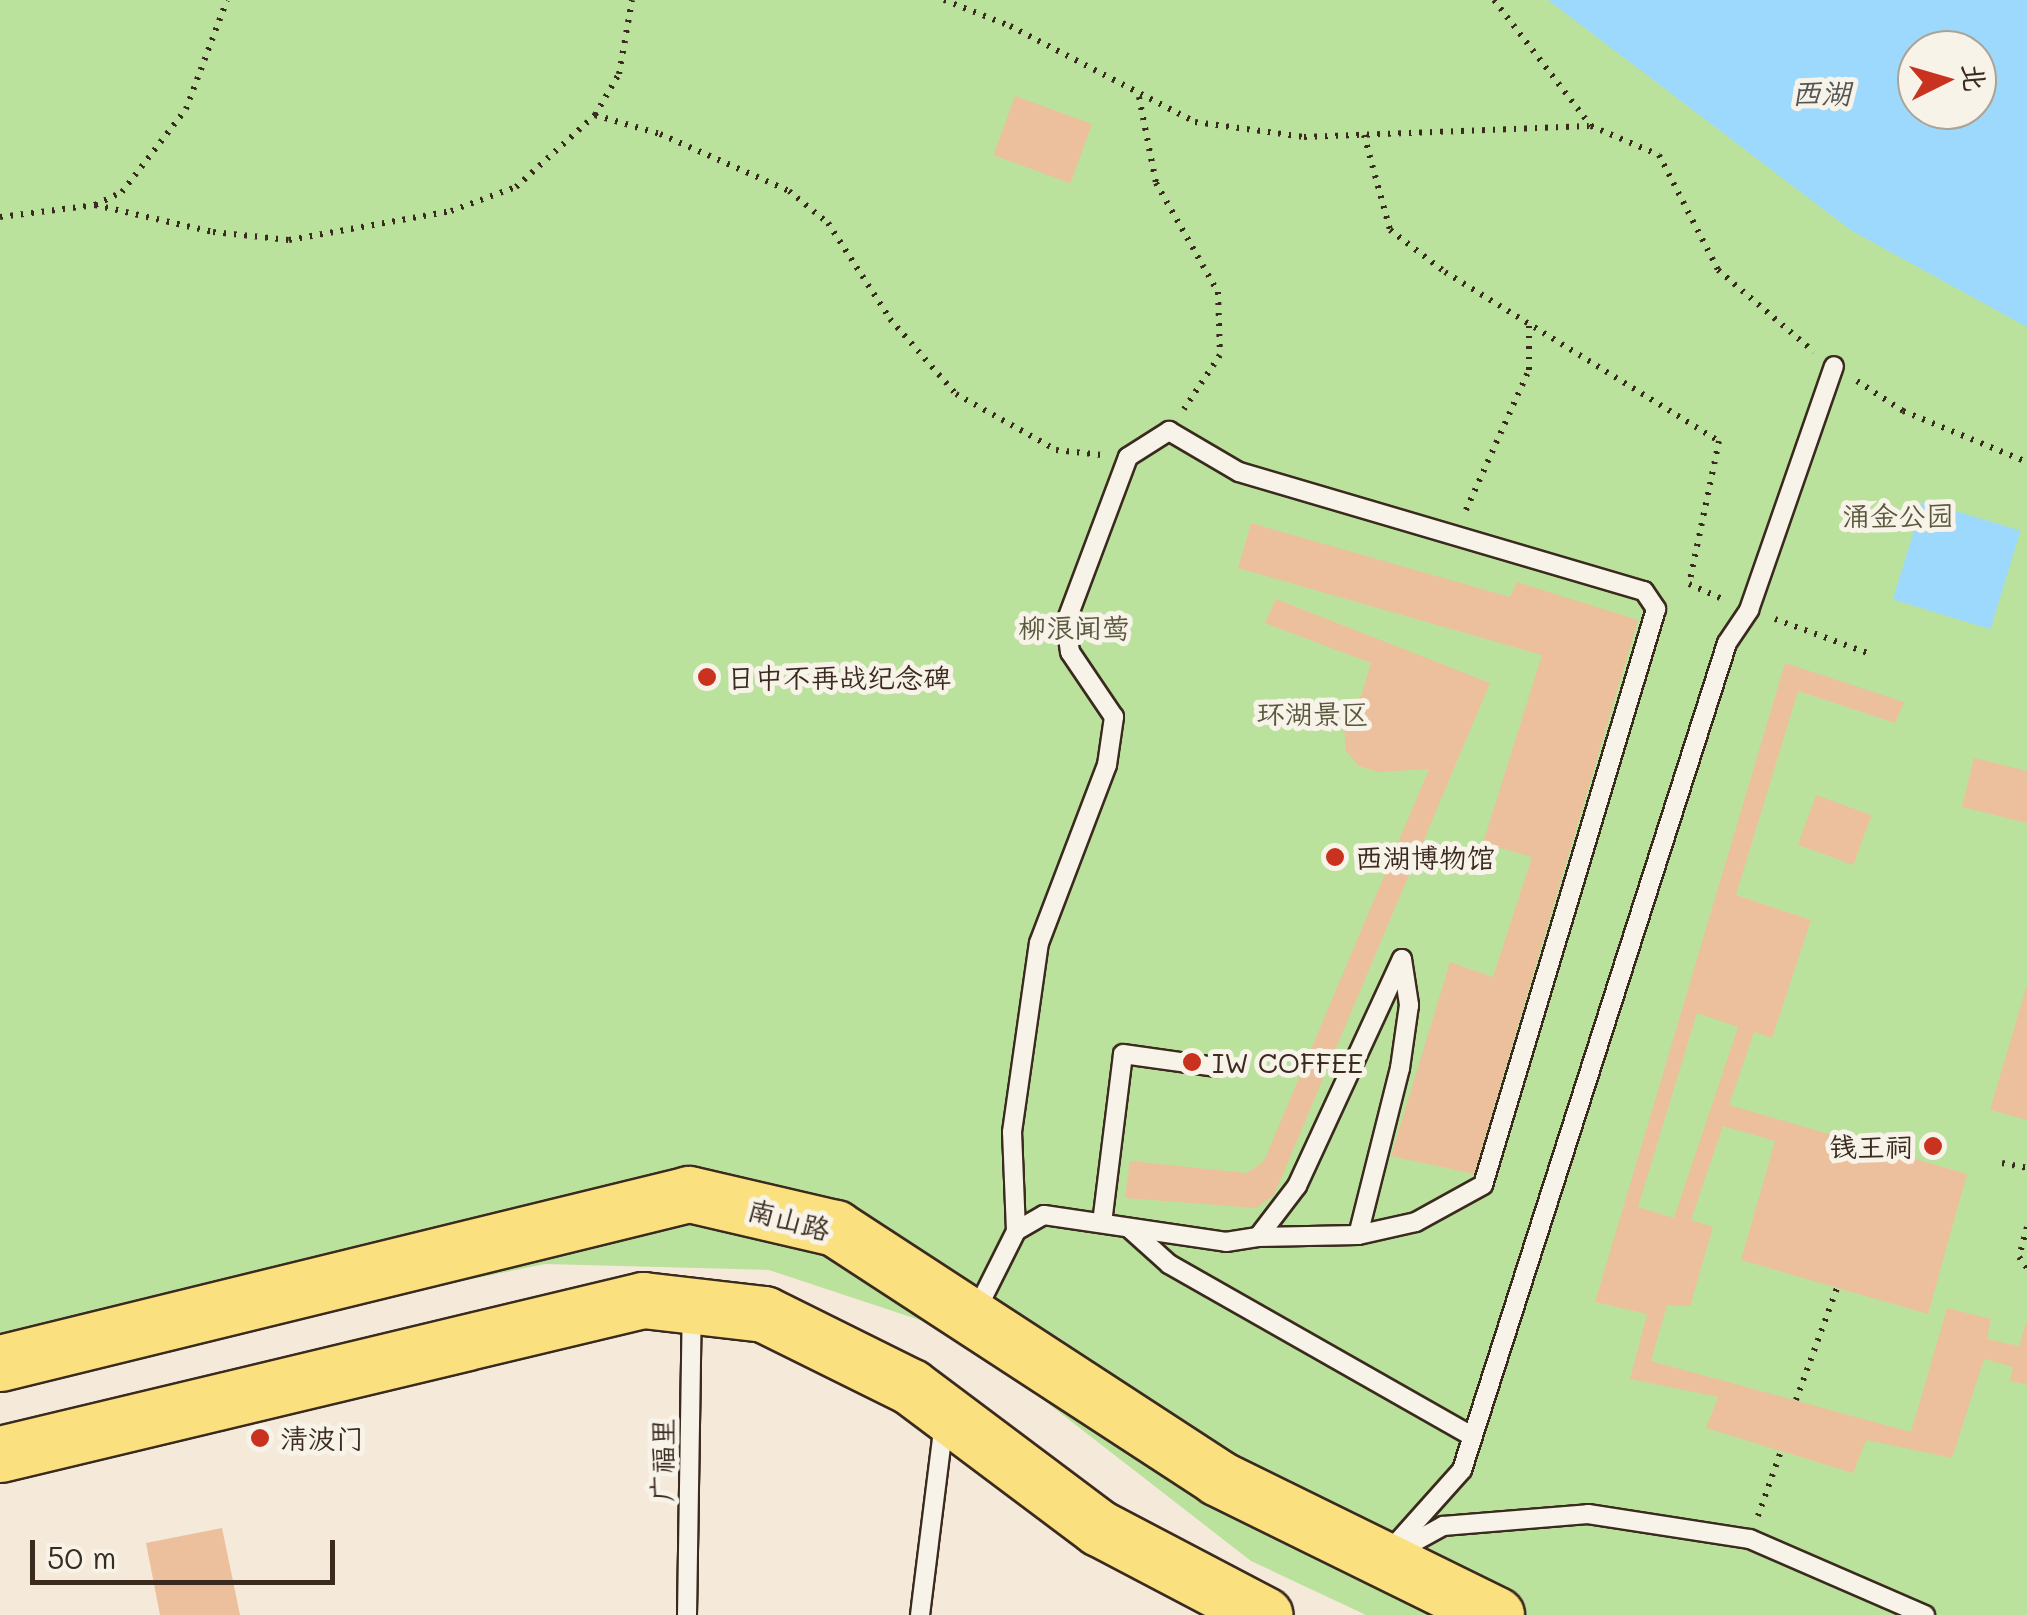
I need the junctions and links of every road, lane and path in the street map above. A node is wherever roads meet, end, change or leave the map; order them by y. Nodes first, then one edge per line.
1 (227, 0) edge
2 (632, 0) edge
3 (944, 0) edge
4 (1494, 0) edge
5 (1139, 96) junction
6 (594, 115) junction
7 (1590, 126) junction
8 (1364, 135) junction
9 (95, 206) junction
10 (0, 218) edge
11 (1529, 325) junction
12 (1834, 366) junction
13 (1169, 431) junction
14 (1128, 458) junction
15 (2027, 462) edge
16 (1455, 535) junction
17 (1750, 610) junction
18 (1872, 655) dead end
19 (1215, 1068) dead end
20 (2002, 1163) dead end
21 (2027, 1168) edge
22 (1102, 1223) junction
23 (1129, 1227) junction
24 (2027, 1227) edge
25 (1016, 1231) junction
26 (1258, 1236) junction
27 (1358, 1236) junction
28 (2027, 1268) edge
29 (1837, 1288) dead end
30 (692, 1306) junction
31 (973, 1317) junction
32 (0, 1363) edge
33 (1796, 1400) dead end
34 (946, 1413) junction
35 (1472, 1436) junction
36 (1781, 1451) dead end
37 (0, 1454) edge
38 (1750, 1539) junction
39 (1383, 1559) junction
40 (687, 1615) edge
41 (920, 1615) edge
42 (1265, 1615) edge
43 (1496, 1615) edge
44 (1926, 1615) edge

1 - 9 path
2 - 6 path
3 - 5 path
4 - 7 path
5 - 8 path
5 - 13 path
6 - 9 path
6 - 14 path
7 - 8 path
7 - 12 path
8 - 11 path
9 - 10 path
11 - 16 path
11 - 17 path
12 - 15 path
12 - 17 lane
13 - 14 lane
13 - 16 lane
14 - 25 lane
16 - 27 lane
17 - 18 path
17 - 35 lane
19 - 22 lane
20 - 21 path
22 - 23 lane
22 - 25 lane
23 - 26 lane
23 - 35 lane
24 - 28 path
25 - 31 lane
26 - 27 lane
26 - 27 lane
29 - 33 path
30 - 34 main road
30 - 37 main road
30 - 40 lane, 广福里
31 - 32 main road, 南山路
31 - 39 main road, 南山路
34 - 41 lane
34 - 42 main road
35 - 39 lane
36 - 38 path
38 - 39 lane
38 - 44 lane
39 - 43 main road, 南山路

